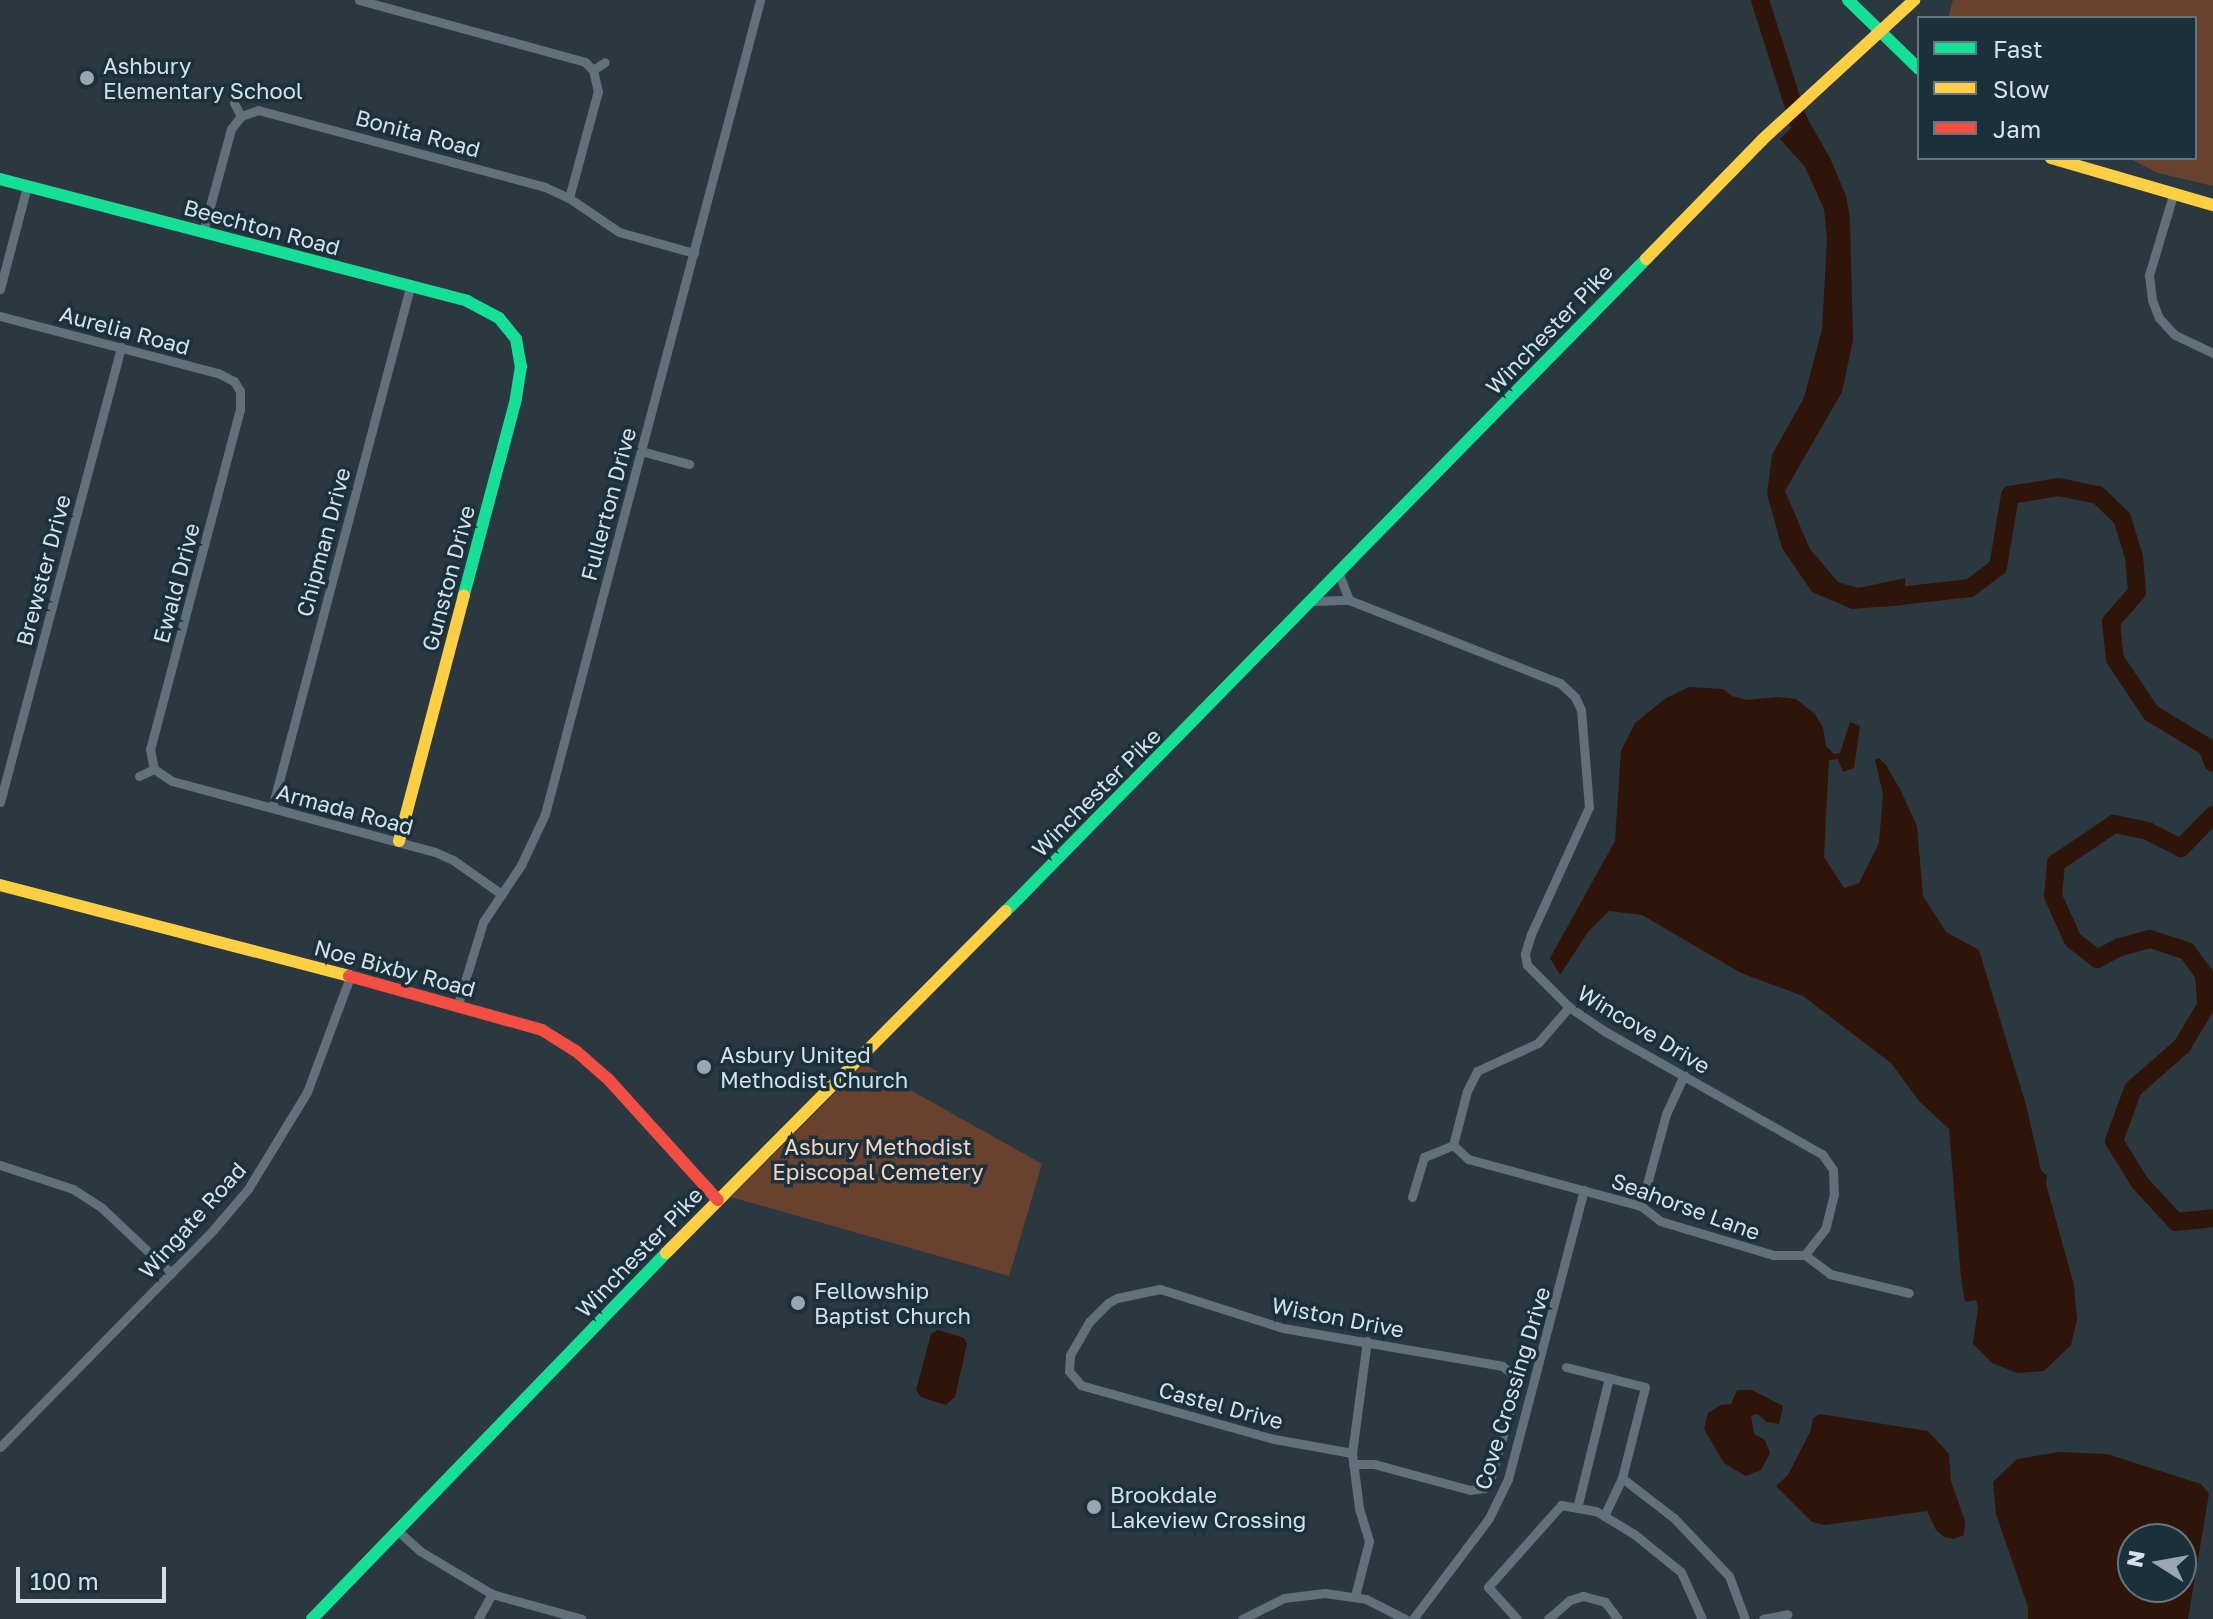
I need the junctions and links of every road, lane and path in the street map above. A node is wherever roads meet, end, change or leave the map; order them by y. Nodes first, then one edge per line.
1 (359, 0) edge
2 (760, 0) edge
3 (1848, 0) edge
4 (1914, 0) edge
5 (1879, 31) junction
6 (605, 62) dead end
7 (1917, 67) edge
8 (593, 70) junction
9 (234, 103) dead end
10 (241, 116) junction
11 (2058, 160) edge
12 (0, 179) edge
13 (27, 186) junction
14 (2173, 195) junction
15 (569, 198) junction
16 (2213, 205) edge
17 (203, 232) junction
18 (694, 253) junction
19 (410, 287) junction
20 (0, 289) edge
21 (0, 316) edge
22 (508, 327) joint
23 (121, 347) junction
24 (2213, 353) edge
25 (242, 383) joint
26 (641, 451) junction
27 (689, 464) dead end
28 (1339, 574) junction
29 (1349, 600) junction
30 (1313, 601) junction
31 (154, 769) junction
32 (139, 776) dead end
33 (0, 802) edge
34 (272, 808) junction
35 (399, 841) junction
36 (0, 885) edge
37 (500, 893) junction
38 (350, 977) junction
39 (458, 1004) junction
40 (1569, 1007) junction
41 (1684, 1075) junction
42 (1453, 1145) junction
43 (0, 1165) edge
44 (1584, 1190) junction
45 (1412, 1197) dead end
46 (718, 1200) junction
47 (1641, 1206) junction
48 (1805, 1255) junction
49 (171, 1273) junction
50 (1909, 1293) dead end
51 (1367, 1341) junction
52 (1566, 1367) dead end
53 (1609, 1378) junction
54 (1081, 1385) joint
55 (0, 1447) edge
56 (1352, 1453) junction
57 (1353, 1464) junction
58 (1622, 1478) junction
59 (1577, 1508) junction
60 (1604, 1516) junction
61 (398, 1531) junction
62 (492, 1594) junction
63 (1355, 1596) junction
64 (1788, 1614) dead end
65 (1244, 1617) edge
66 (312, 1619) edge
67 (478, 1619) edge
68 (582, 1619) edge
69 (1405, 1619) edge
70 (1413, 1619) edge
71 (1517, 1619) edge
72 (1548, 1619) edge
73 (1618, 1619) edge
74 (1702, 1619) edge
75 (1745, 1619) edge
76 (1763, 1619) edge

1 - 8 street
2 - 18 street, Fullerton Drive
3 - 5 main road
4 - 5 main road, Winchester Pike
5 - 7 main road
5 - 28 main road, Winchester Pike
6 - 8 street
8 - 15 street
9 - 10 street
10 - 15 street, Bonita Road
10 - 17 street
11 - 14 main road
12 - 13 main road, Beechton Road
13 - 17 main road, Beechton Road
13 - 20 street
14 - 16 main road
14 - 24 street
15 - 18 street, Bonita Road
17 - 19 main road, Beechton Road
18 - 26 street, Fullerton Drive
19 - 22 main road, Beechton Road
19 - 34 street, Chipman Drive
21 - 23 street, Aurelia Road
22 - 35 main road, Gunston Drive
23 - 25 street, Aurelia Road
23 - 33 street, Brewster Drive
25 - 31 street, Ewald Drive
26 - 27 street
26 - 37 street, Fullerton Drive
28 - 29 street
28 - 30 main road, Winchester Pike
29 - 30 street, Wincove Drive
29 - 40 street, Wincove Drive
30 - 46 main road, Winchester Pike
31 - 32 street
31 - 34 street, Armada Road
34 - 35 street, Armada Road
35 - 37 street, Armada Road
36 - 38 main road, Noe Bixby Road
37 - 39 street, Fullerton Drive
38 - 39 main road, Noe Bixby Road
38 - 49 street, Wingate Road
39 - 46 main road, Noe Bixby Road
40 - 41 street, Wincove Drive
40 - 42 street
41 - 47 street
41 - 48 street, Wincove Drive
42 - 44 street, Seahorse Lane
42 - 45 street
43 - 49 street
44 - 47 street, Seahorse Lane
44 - 70 street, Cove Crossing Drive
46 - 61 main road, Winchester Pike
47 - 48 street, Seahorse Lane
48 - 50 street, Seahorse Lane
49 - 55 street, Wingate Road
51 - 54 street, Wiston Drive
51 - 56 street
51 - 57 street, Wiston Drive
52 - 53 street
53 - 58 street
53 - 59 street
54 - 56 street, Castel Drive
56 - 57 street
57 - 63 street
58 - 60 street
58 - 75 street
59 - 60 street
59 - 71 street
60 - 74 street
61 - 62 street
61 - 66 main road, Winchester Pike
62 - 67 street
62 - 68 street
63 - 65 street
63 - 69 street
64 - 76 street
72 - 73 street

